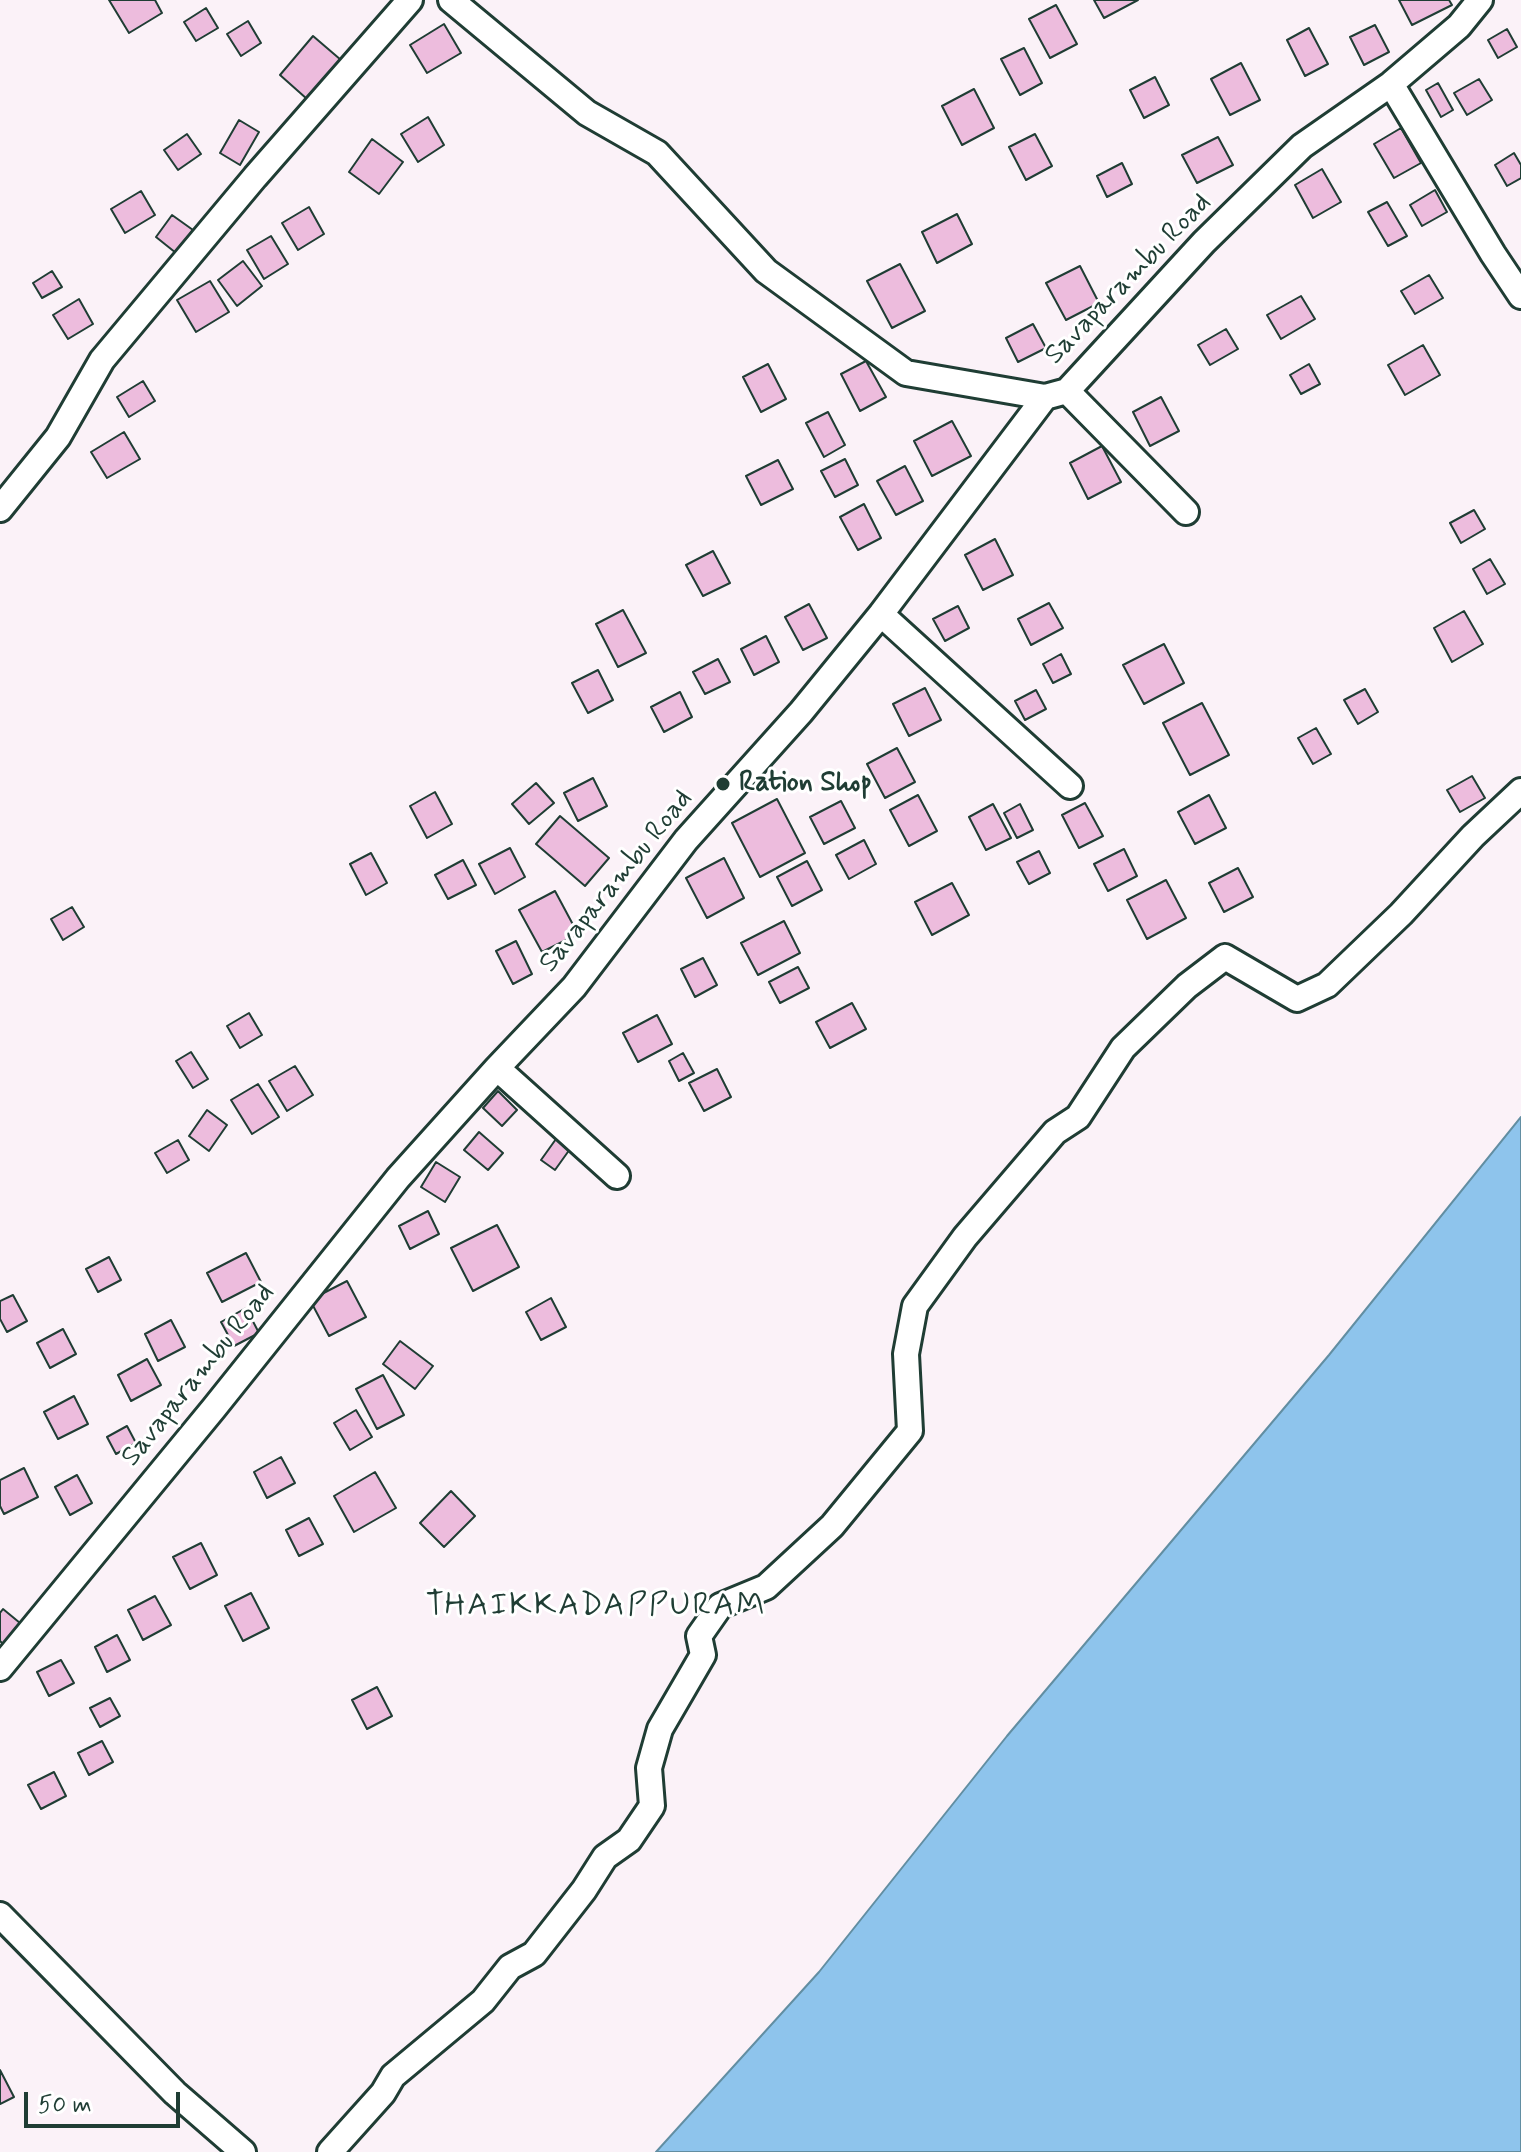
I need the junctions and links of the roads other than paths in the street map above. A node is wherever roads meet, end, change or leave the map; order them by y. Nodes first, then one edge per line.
1 (410, 0) edge
2 (451, 0) edge
3 (1480, 0) edge
4 (1391, 84) junction
5 (1521, 296) edge
6 (1056, 394) junction
7 (0, 509) edge
8 (1186, 512) dead end
9 (881, 614) junction
10 (1070, 786) dead end
11 (1521, 791) edge
12 (497, 1068) junction
13 (617, 1176) dead end
14 (0, 1668) edge
15 (0, 1915) edge
16 (243, 2152) edge
17 (330, 2152) edge

1 - 7 street
2 - 6 street
3 - 4 street, Savaparambu Road
4 - 5 street
4 - 6 street, Savaparambu Road
6 - 8 street
6 - 9 street, Savaparambu Road
9 - 10 street
9 - 12 street, Savaparambu Road
11 - 17 street
12 - 13 street
12 - 14 street, Savaparambu Road
15 - 16 street

